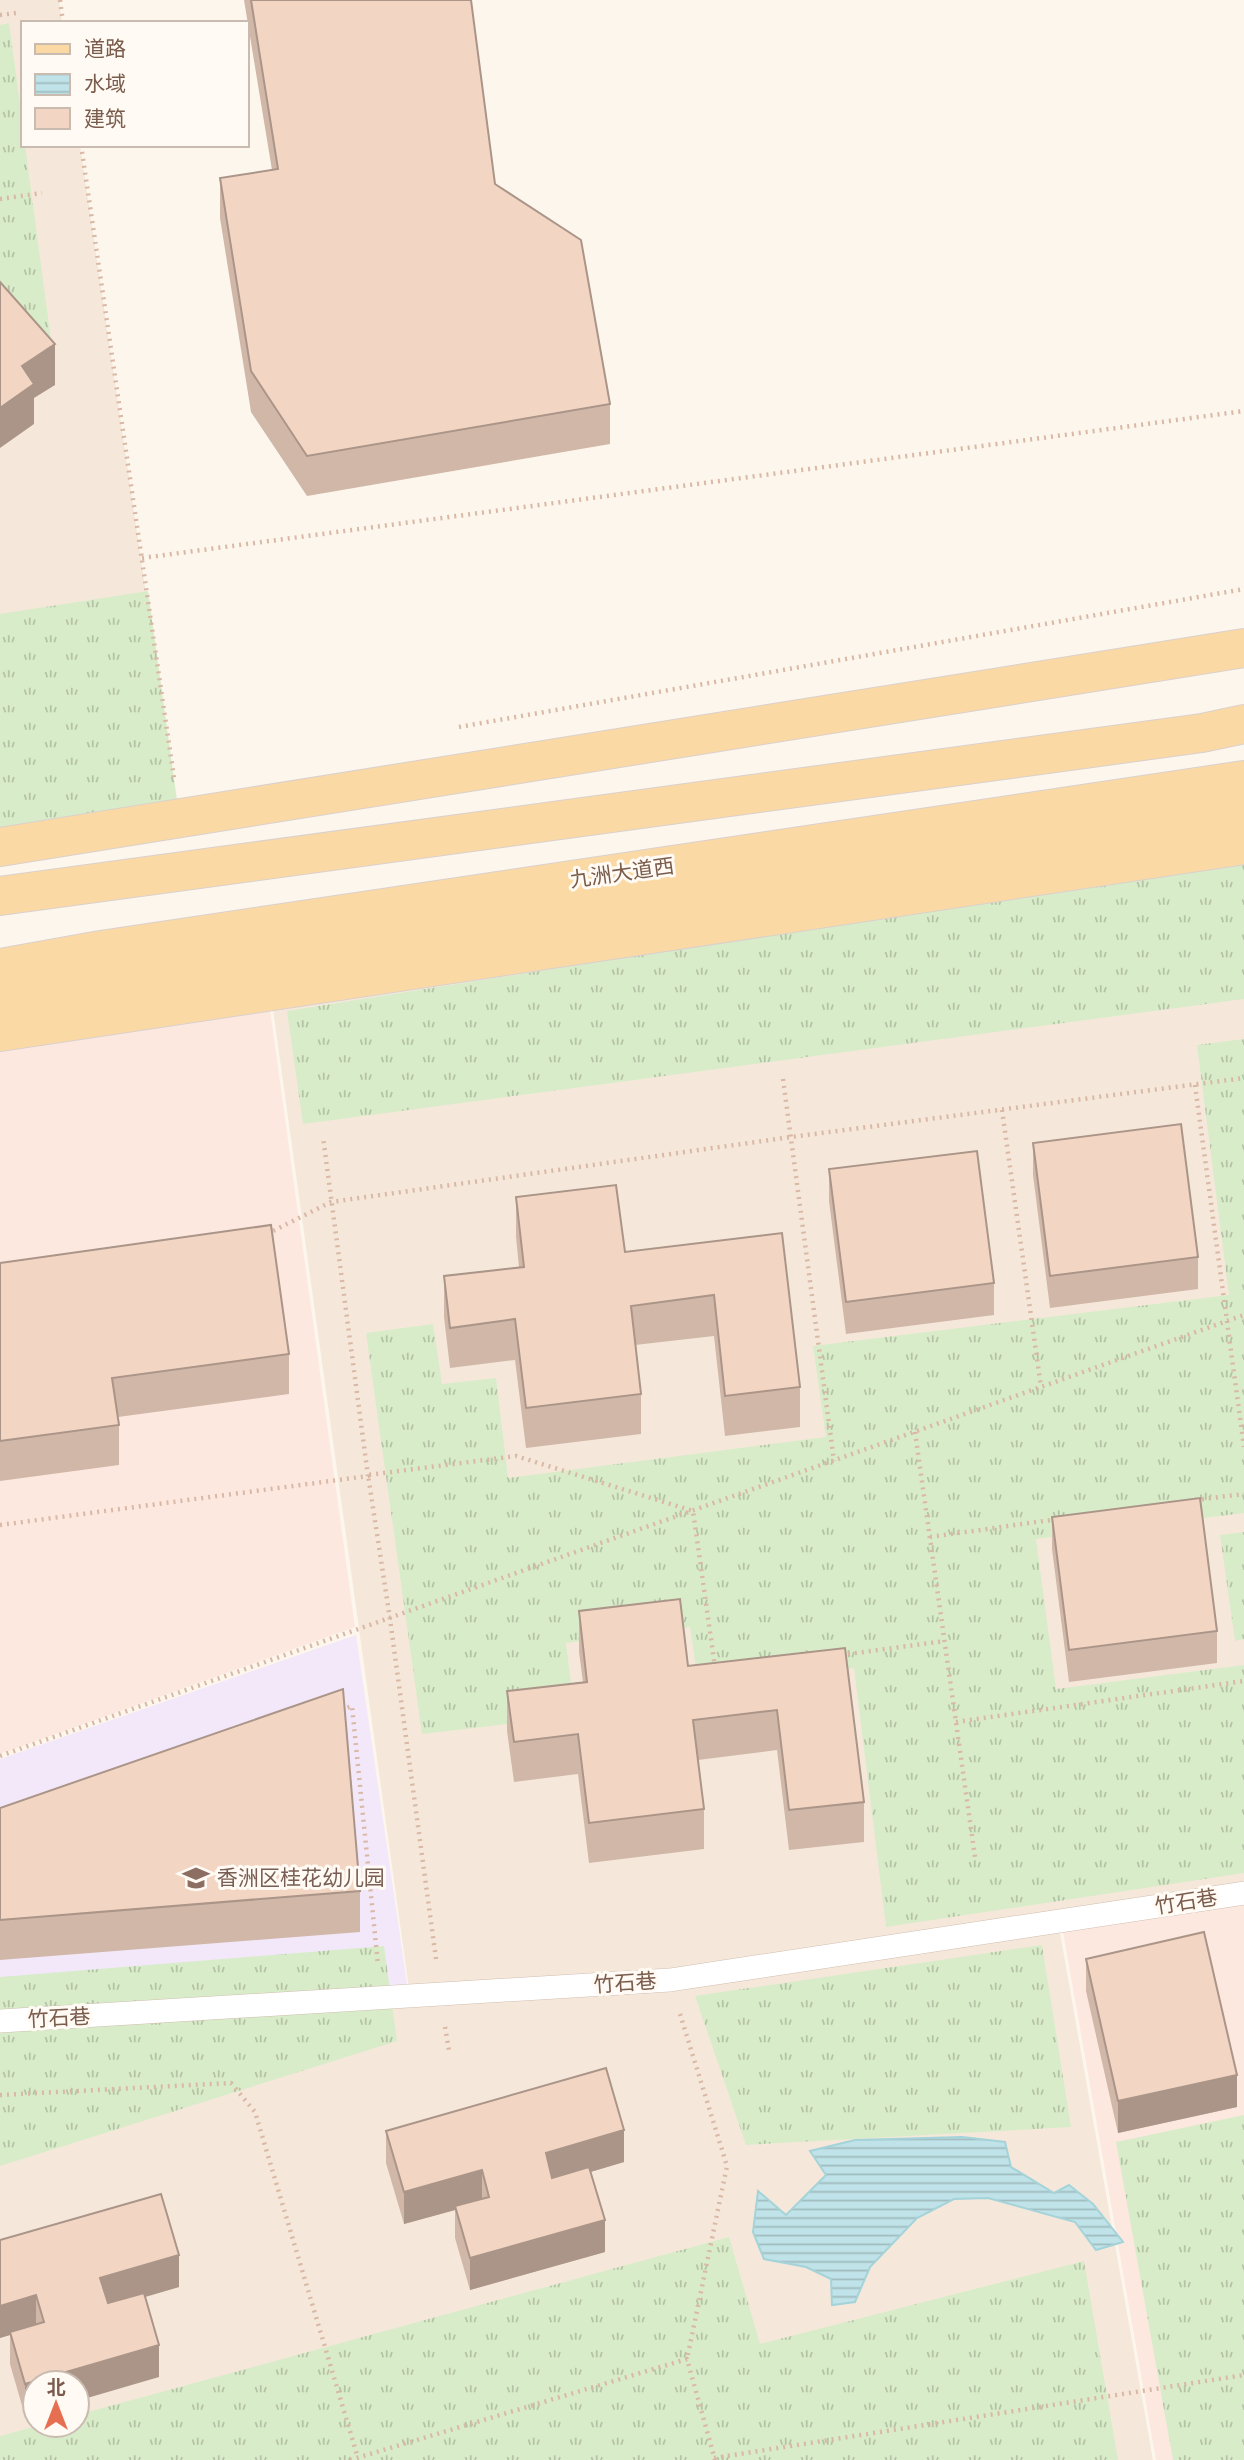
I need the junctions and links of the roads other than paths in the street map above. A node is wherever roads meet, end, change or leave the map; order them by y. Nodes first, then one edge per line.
1 (1244, 648) edge
2 (1244, 724) edge
3 (1244, 780) edge
4 (1240, 839) edge
5 (0, 847) edge
6 (0, 896) edge
7 (0, 968) edge
8 (0, 1000) edge
9 (0, 1032) edge
10 (1244, 1893) edge
11 (0, 2021) edge

1 - 5 main road
2 - 6 main road
3 - 7 main road, 九洲大道西
4 - 8 main road
4 - 9 main road
10 - 11 lane, 竹石巷

